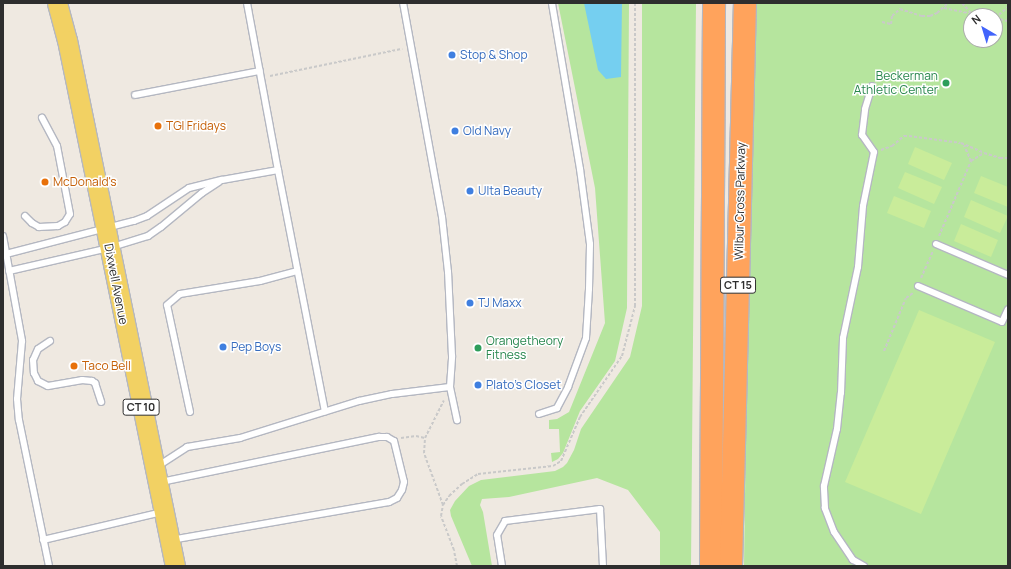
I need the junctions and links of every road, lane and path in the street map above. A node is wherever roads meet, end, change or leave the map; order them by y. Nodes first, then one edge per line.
1 (57, 3) edge
2 (248, 3) edge
3 (403, 3) edge
4 (552, 3) edge
5 (714, 3) edge
6 (745, 3) edge
7 (948, 3) edge
8 (944, 8) junction
9 (963, 13) edge
10 (882, 22) dead end
11 (402, 49) dead end
12 (260, 71) junction
13 (270, 76) dead end
14 (872, 86) dead end
15 (135, 95) dead end
16 (42, 118) dead end
17 (964, 145) junction
18 (874, 152) junction
19 (984, 153) junction
20 (1008, 158) edge
21 (971, 161) junction
22 (278, 170) junction
23 (222, 180) junction
24 (25, 216) dead end
25 (105, 229) junction
26 (3, 236) edge
27 (936, 244) junction
28 (109, 248) junction
29 (6, 254) junction
30 (9, 271) junction
31 (297, 271) junction
32 (1008, 275) edge
33 (918, 286) junction
34 (1008, 309) edge
35 (50, 341) dead end
36 (884, 351) dead end
37 (450, 388) junction
38 (101, 402) dead end
39 (325, 411) junction
40 (190, 412) dead end
41 (539, 414) dead end
42 (457, 420) dead end
43 (425, 438) junction
44 (394, 441) junction
45 (156, 476) junction
46 (164, 512) junction
47 (43, 540) junction
48 (170, 541) junction
49 (49, 566) edge
50 (175, 566) edge
51 (457, 566) edge
52 (502, 566) edge
53 (603, 566) edge
54 (711, 566) edge
55 (732, 566) edge
56 (864, 566) edge

1 - 25 main road, Dixwell Avenue / CT 10
2 - 12 lane
3 - 37 lane
4 - 41 lane
5 - 54 highway, CT 15
6 - 55 highway, Wilbur Cross Parkway / CT 15
7 - 8 path
8 - 9 path
8 - 10 path
11 - 13 path
12 - 15 lane
12 - 22 lane
14 - 18 lane
16 - 24 lane
17 - 18 path
17 - 19 path
17 - 21 path
18 - 56 lane
19 - 20 path
19 - 21 path
21 - 27 path
22 - 23 lane
22 - 31 lane
23 - 25 lane
23 - 28 lane
25 - 28 main road, Dixwell Avenue / CT 10
25 - 29 lane
26 - 29 lane
27 - 32 lane
27 - 33 path
28 - 30 lane
28 - 45 main road, Dixwell Avenue / CT 10
29 - 30 lane
30 - 47 lane
31 - 39 lane
31 - 40 lane
33 - 34 lane
33 - 36 path
35 - 38 lane
37 - 39 lane
37 - 42 lane
37 - 43 path
39 - 45 lane
43 - 44 path
43 - 51 path
44 - 45 lane
44 - 48 lane
45 - 46 main road, Dixwell Avenue / CT 10
46 - 47 lane
46 - 48 main road, Dixwell Avenue / CT 10
47 - 49 lane
48 - 50 main road, Dixwell Avenue / CT 10
52 - 53 lane

